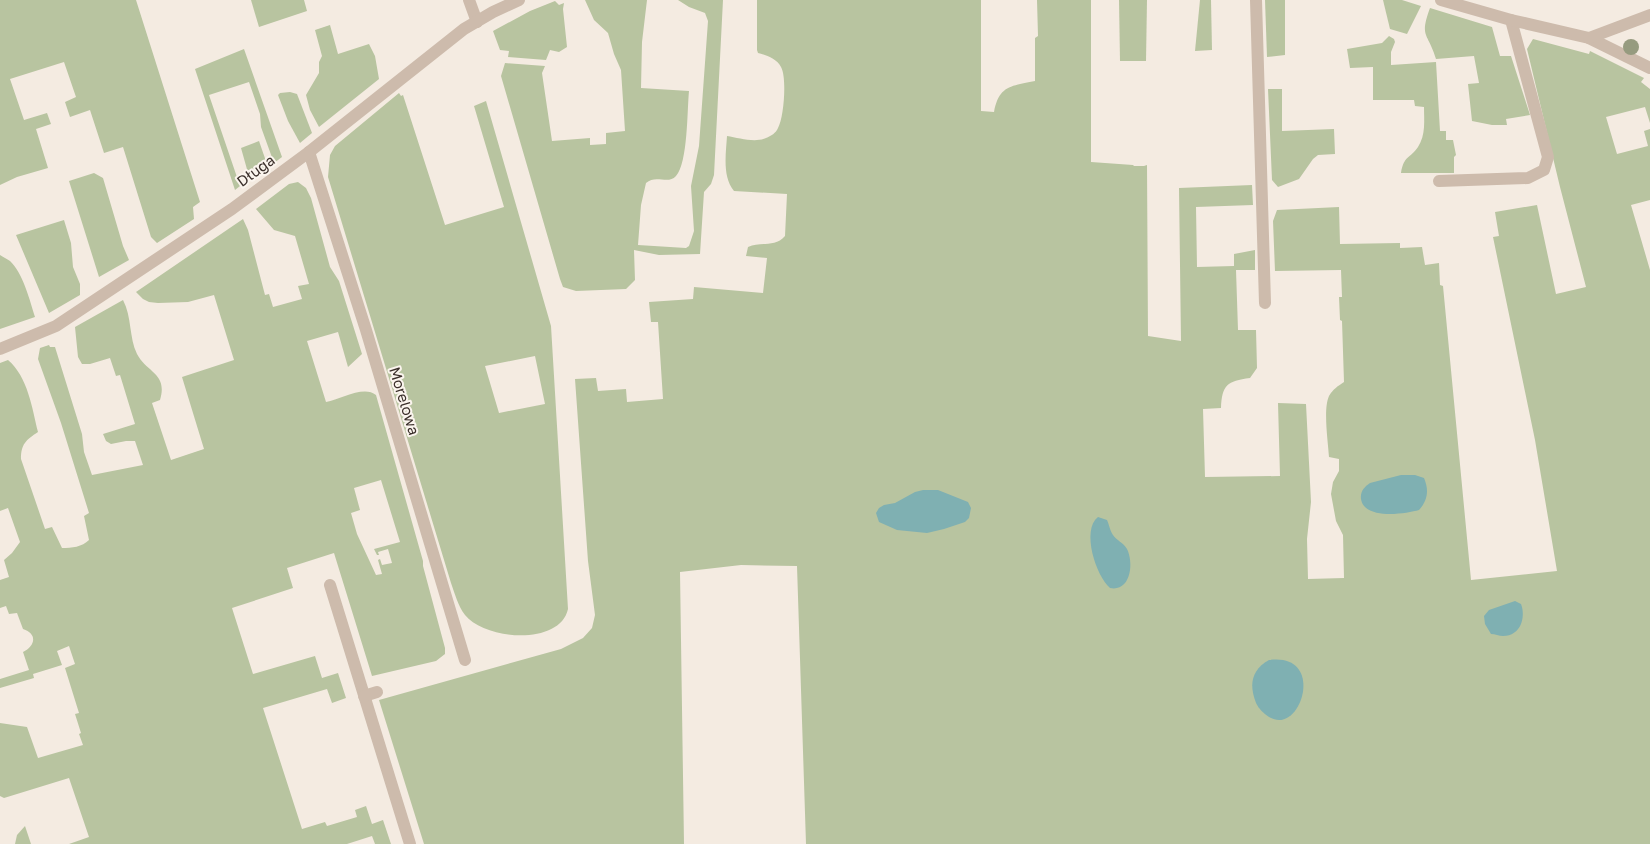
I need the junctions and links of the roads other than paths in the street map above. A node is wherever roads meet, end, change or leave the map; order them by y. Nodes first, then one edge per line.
1 (469, 0) edge
2 (519, 0) edge
3 (1256, 0) edge
4 (1441, 0) edge
5 (1650, 15) edge
6 (1511, 20) junction
7 (477, 22) junction
8 (1589, 38) junction
9 (1650, 68) edge
10 (309, 152) junction
11 (1440, 181) dead end
12 (1265, 303) dead end
13 (0, 349) edge
14 (330, 585) dead end
15 (465, 660) dead end
16 (410, 844) edge

1 - 7 street
2 - 7 street, Długa
3 - 12 street
4 - 6 street
5 - 8 street
6 - 8 street
6 - 11 street
7 - 10 street, Długa
8 - 9 street
10 - 13 street, Długa
10 - 15 street, Morelowa
14 - 16 street

